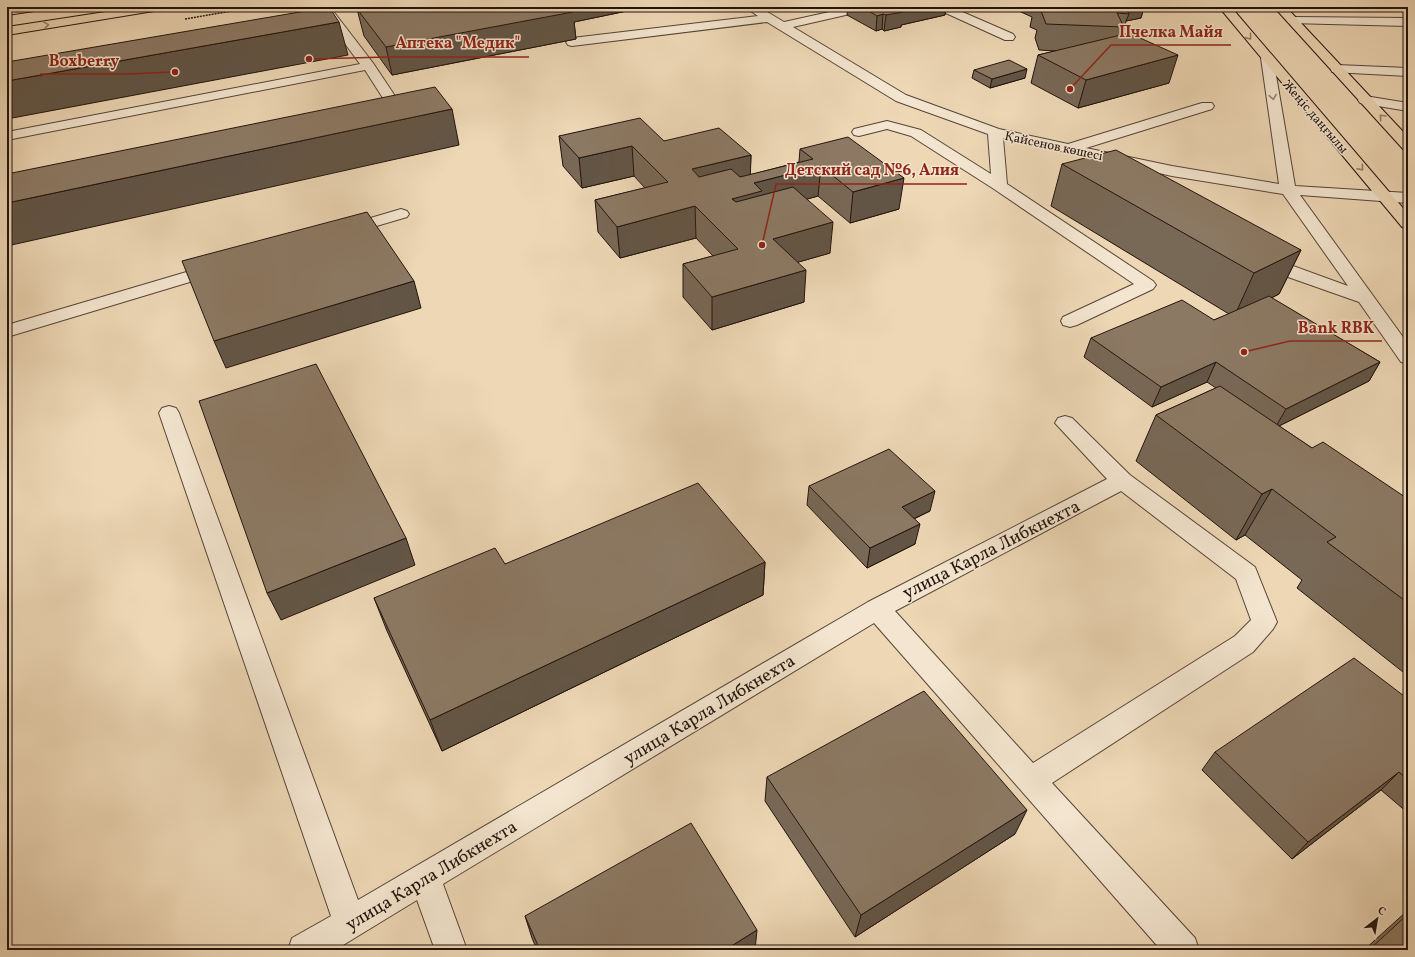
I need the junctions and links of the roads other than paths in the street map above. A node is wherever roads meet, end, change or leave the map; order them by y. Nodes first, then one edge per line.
1 (41, 7) edge
2 (160, 7) edge
3 (751, 7) edge
4 (868, 7) edge
5 (941, 7) edge
6 (1225, 7) edge
7 (1280, 7) edge
8 (328, 8) edge
9 (7, 12) edge
10 (769, 18) junction
11 (1293, 21) junction
12 (1408, 22) edge
13 (782, 26) junction
14 (7, 31) edge
15 (1009, 37) dead end
16 (572, 42) dead end
17 (1267, 58) junction
18 (368, 66) junction
19 (1337, 69) junction
20 (1408, 72) edge
21 (1365, 100) junction
22 (1207, 106) dead end
23 (1408, 106) edge
24 (365, 115) edge
25 (859, 132) dead end
26 (995, 132) junction
27 (7, 136) edge
28 (1033, 140) junction
29 (1408, 146) edge
30 (1068, 148) junction
31 (1089, 169) edge
32 (999, 186) junction
33 (1288, 190) junction
34 (1386, 197) junction
35 (1408, 198) edge
36 (401, 214) dead end
37 (1408, 224) edge
38 (333, 234) edge
39 (1250, 253) edge
40 (234, 263) edge
41 (1365, 298) junction
42 (1070, 321) dead end
43 (7, 331) edge
44 (1408, 358) edge
45 (169, 413) dead end
46 (1065, 423) dead end
47 (1122, 481) junction
48 (877, 609) junction
49 (1031, 780) junction
50 (425, 878) junction
51 (350, 923) junction
52 (304, 950) edge
53 (451, 950) edge
54 (1183, 950) edge

1 - 9 main road
14 -> 2 main road
3 - 10 street, Қайсенов көшесі
4 - 13 street
5 - 15 street
6 -> 17 main road, Жеңіс даңғылы
7 - 11 main road
8 - 18 street
10 - 13 street, Қайсенов көшесі
10 - 16 street
11 - 12 street
11 - 19 main road
13 - 26 street, Қайсенов көшесі
17 -> 33 street
17 -> 34 main road, Жеңіс даңғылы
18 - 24 street
18 - 27 street
19 - 20 street
19 - 21 main road
21 - 23 street
29 -> 21 main road
22 - 30 street
25 - 32 street
26 - 28 street, Қайсенов көшесі
26 - 32 street
28 - 30 street, Қайсенов көшесі
28 - 31 street
30 - 33 street, Қайсенов көшесі
32 - 42 street
33 - 34 street, Қайсенов көшесі
33 - 41 street
34 - 35 street, Қайсенов көшесі
34 - 37 main road, Жеңіс даңғылы
36 - 38 street
39 - 41 street
40 - 43 street
41 - 44 street
45 - 51 street
46 - 47 street
47 - 48 street, улица Карла Либкнехта
47 - 49 street
48 - 49 street
48 - 50 street, улица Карла Либкнехта
49 - 54 street
50 - 51 street, улица Карла Либкнехта
50 - 53 street
51 - 52 street, улица Карла Либкнехта

